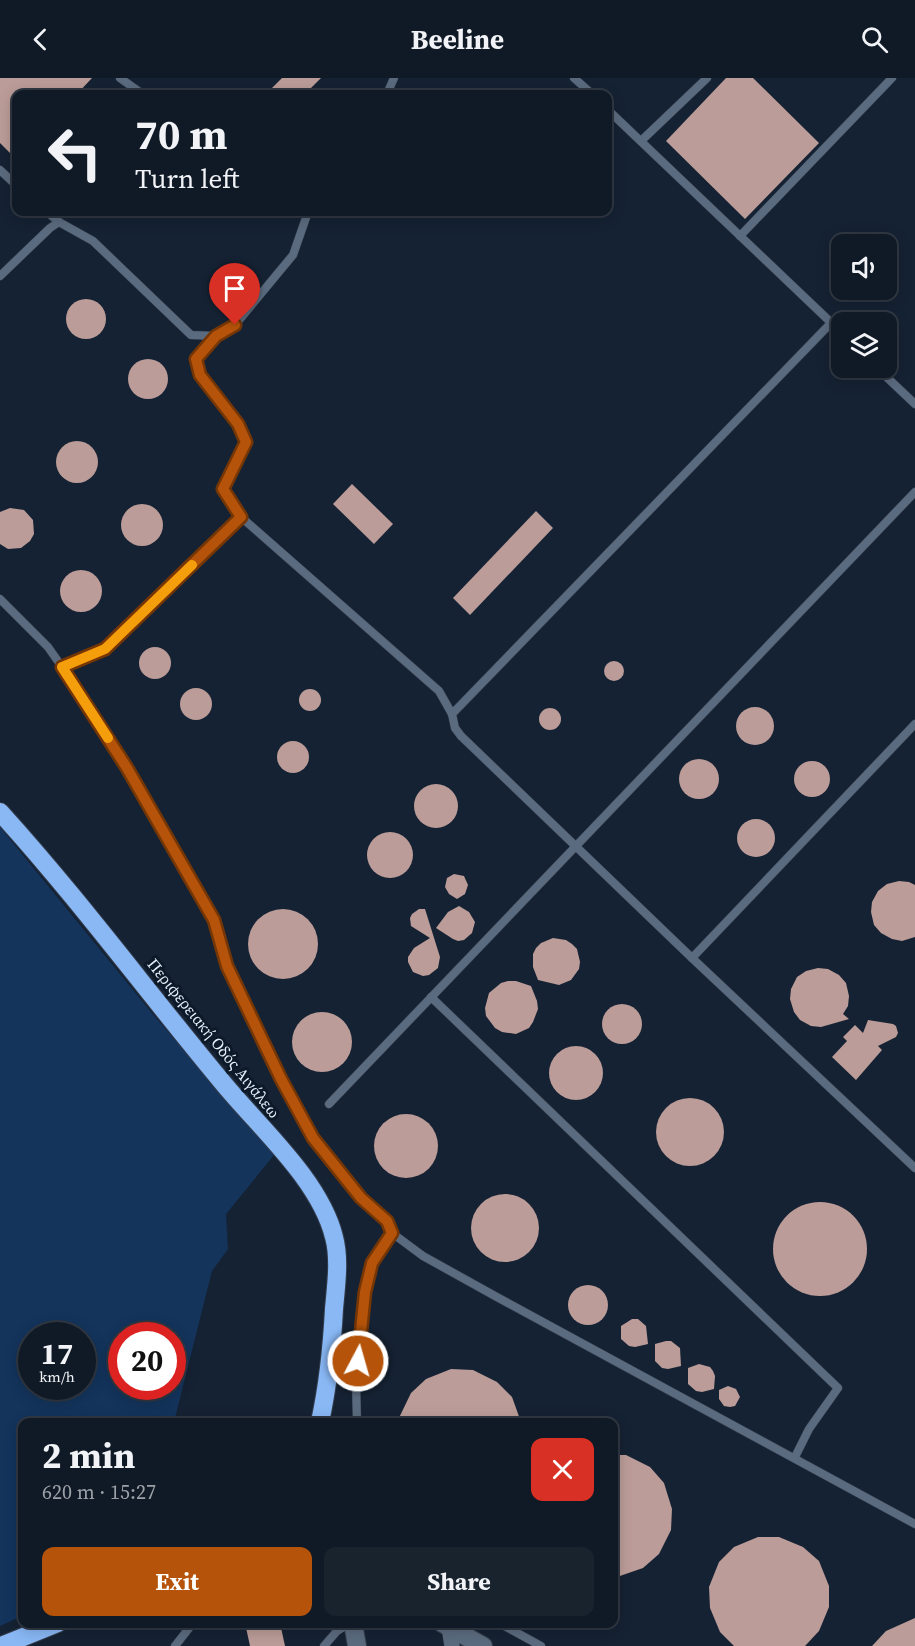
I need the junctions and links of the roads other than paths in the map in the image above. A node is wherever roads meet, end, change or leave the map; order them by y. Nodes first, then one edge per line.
1 (120, 78) edge
2 (574, 78) edge
3 (706, 78) edge
4 (892, 78) edge
5 (137, 90) edge
6 (588, 90) edge
7 (612, 114) edge
8 (641, 141) junction
9 (0, 170) edge
10 (12, 181) edge
11 (52, 216) edge
12 (308, 216) edge
13 (59, 222) junction
14 (740, 236) junction
15 (0, 276) edge
16 (831, 323) joint
17 (216, 336) junction
18 (888, 378) edge
19 (915, 404) edge
20 (915, 492) edge
21 (241, 517) junction
22 (0, 599) edge
23 (62, 667) junction
24 (452, 714) junction
25 (915, 724) edge
26 (0, 812) edge
27 (575, 846) junction
28 (692, 958) junction
29 (431, 997) junction
30 (329, 1104) dead end
31 (915, 1168) edge
32 (392, 1233) junction
33 (326, 1398) junction
34 (321, 1418) edge
35 (330, 1418) edge
36 (357, 1418) edge
37 (795, 1457) junction
38 (915, 1524) edge
39 (46, 1628) edge
40 (189, 1628) edge
41 (340, 1628) edge
42 (345, 1628) edge
43 (447, 1628) edge
44 (451, 1628) edge
45 (509, 1628) edge
46 (1, 1646) edge
47 (175, 1646) edge
48 (324, 1646) edge
49 (357, 1646) edge
50 (452, 1646) edge
51 (483, 1646) edge
52 (541, 1646) edge

1 - 5 lane
2 - 6 lane
3 - 8 lane
4 - 14 lane
7 - 8 lane
8 - 14 lane
9 - 10 lane
11 - 13 lane
12 - 17 lane
13 - 15 lane
13 - 17 lane
14 - 16 lane
16 - 24 lane
17 - 21 lane
18 - 19 lane
20 - 27 lane
21 - 23 lane
21 - 24 lane
22 - 23 lane
23 - 32 lane
24 - 27 lane
25 - 28 lane
26 - 33 highway, Περιφερειακή Οδός Αιγάλεω
27 - 28 lane
27 - 29 lane
28 - 31 lane
29 - 30 lane
29 - 37 lane
32 - 36 lane
32 - 37 lane
33 - 34 highway, Περιφερειακή Οδός Αιγάλεω
33 - 35 main road
37 - 38 lane
39 - 46 highway
40 - 47 lane
41 - 48 lane
42 - 49 main road
43 - 50 street
44 - 51 main road
45 - 52 lane

